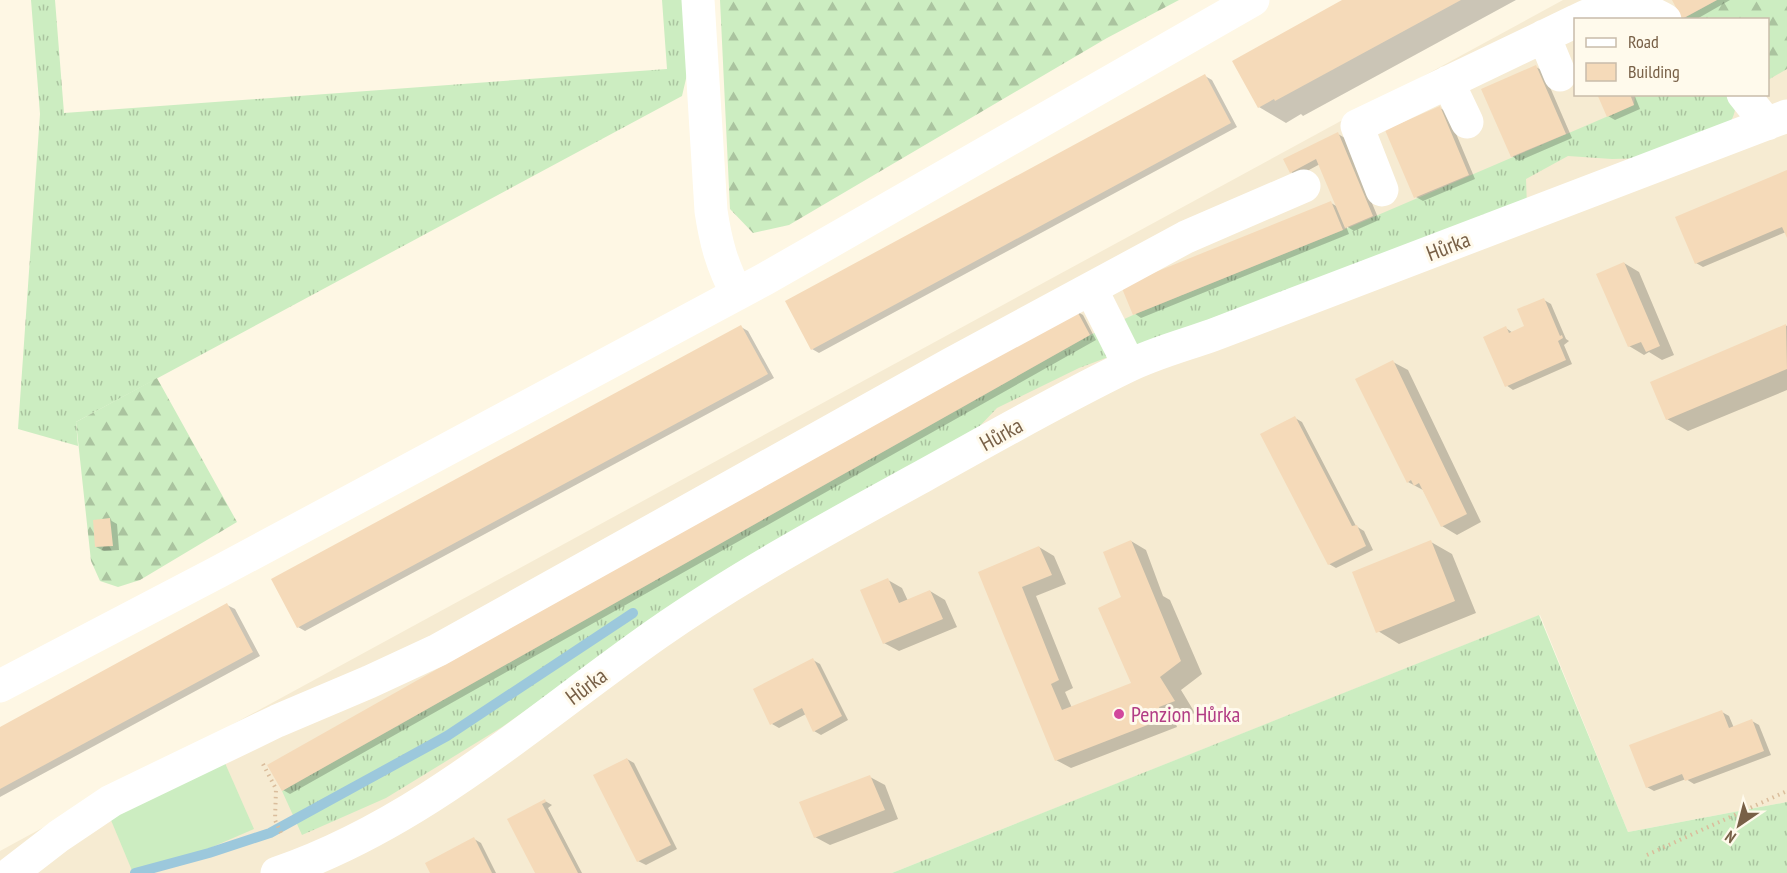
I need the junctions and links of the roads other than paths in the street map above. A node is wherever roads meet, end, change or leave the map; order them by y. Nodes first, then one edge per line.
1 (698, 0) edge
2 (1252, 0) edge
3 (1656, 10) edge
4 (1581, 18) edge
5 (1574, 21) edge
6 (1544, 36) junction
7 (1560, 75) dead end
8 (1448, 82) junction
9 (1746, 96) edge
10 (1777, 120) edge
11 (1467, 122) dead end
12 (1304, 186) dead end
13 (1382, 190) dead end
14 (1091, 289) junction
15 (737, 294) junction
16 (1129, 365) junction
17 (0, 686) edge
18 (11, 873) edge
19 (277, 873) edge

1 - 15 street
2 - 15 street
3 - 4 street
5 - 6 street
6 - 7 street
6 - 8 street
8 - 11 street
8 - 13 street
9 - 10 street
10 - 16 street, Hůrka
12 - 14 street
14 - 16 street
14 - 18 street
15 - 17 street
16 - 19 street, Hůrka

